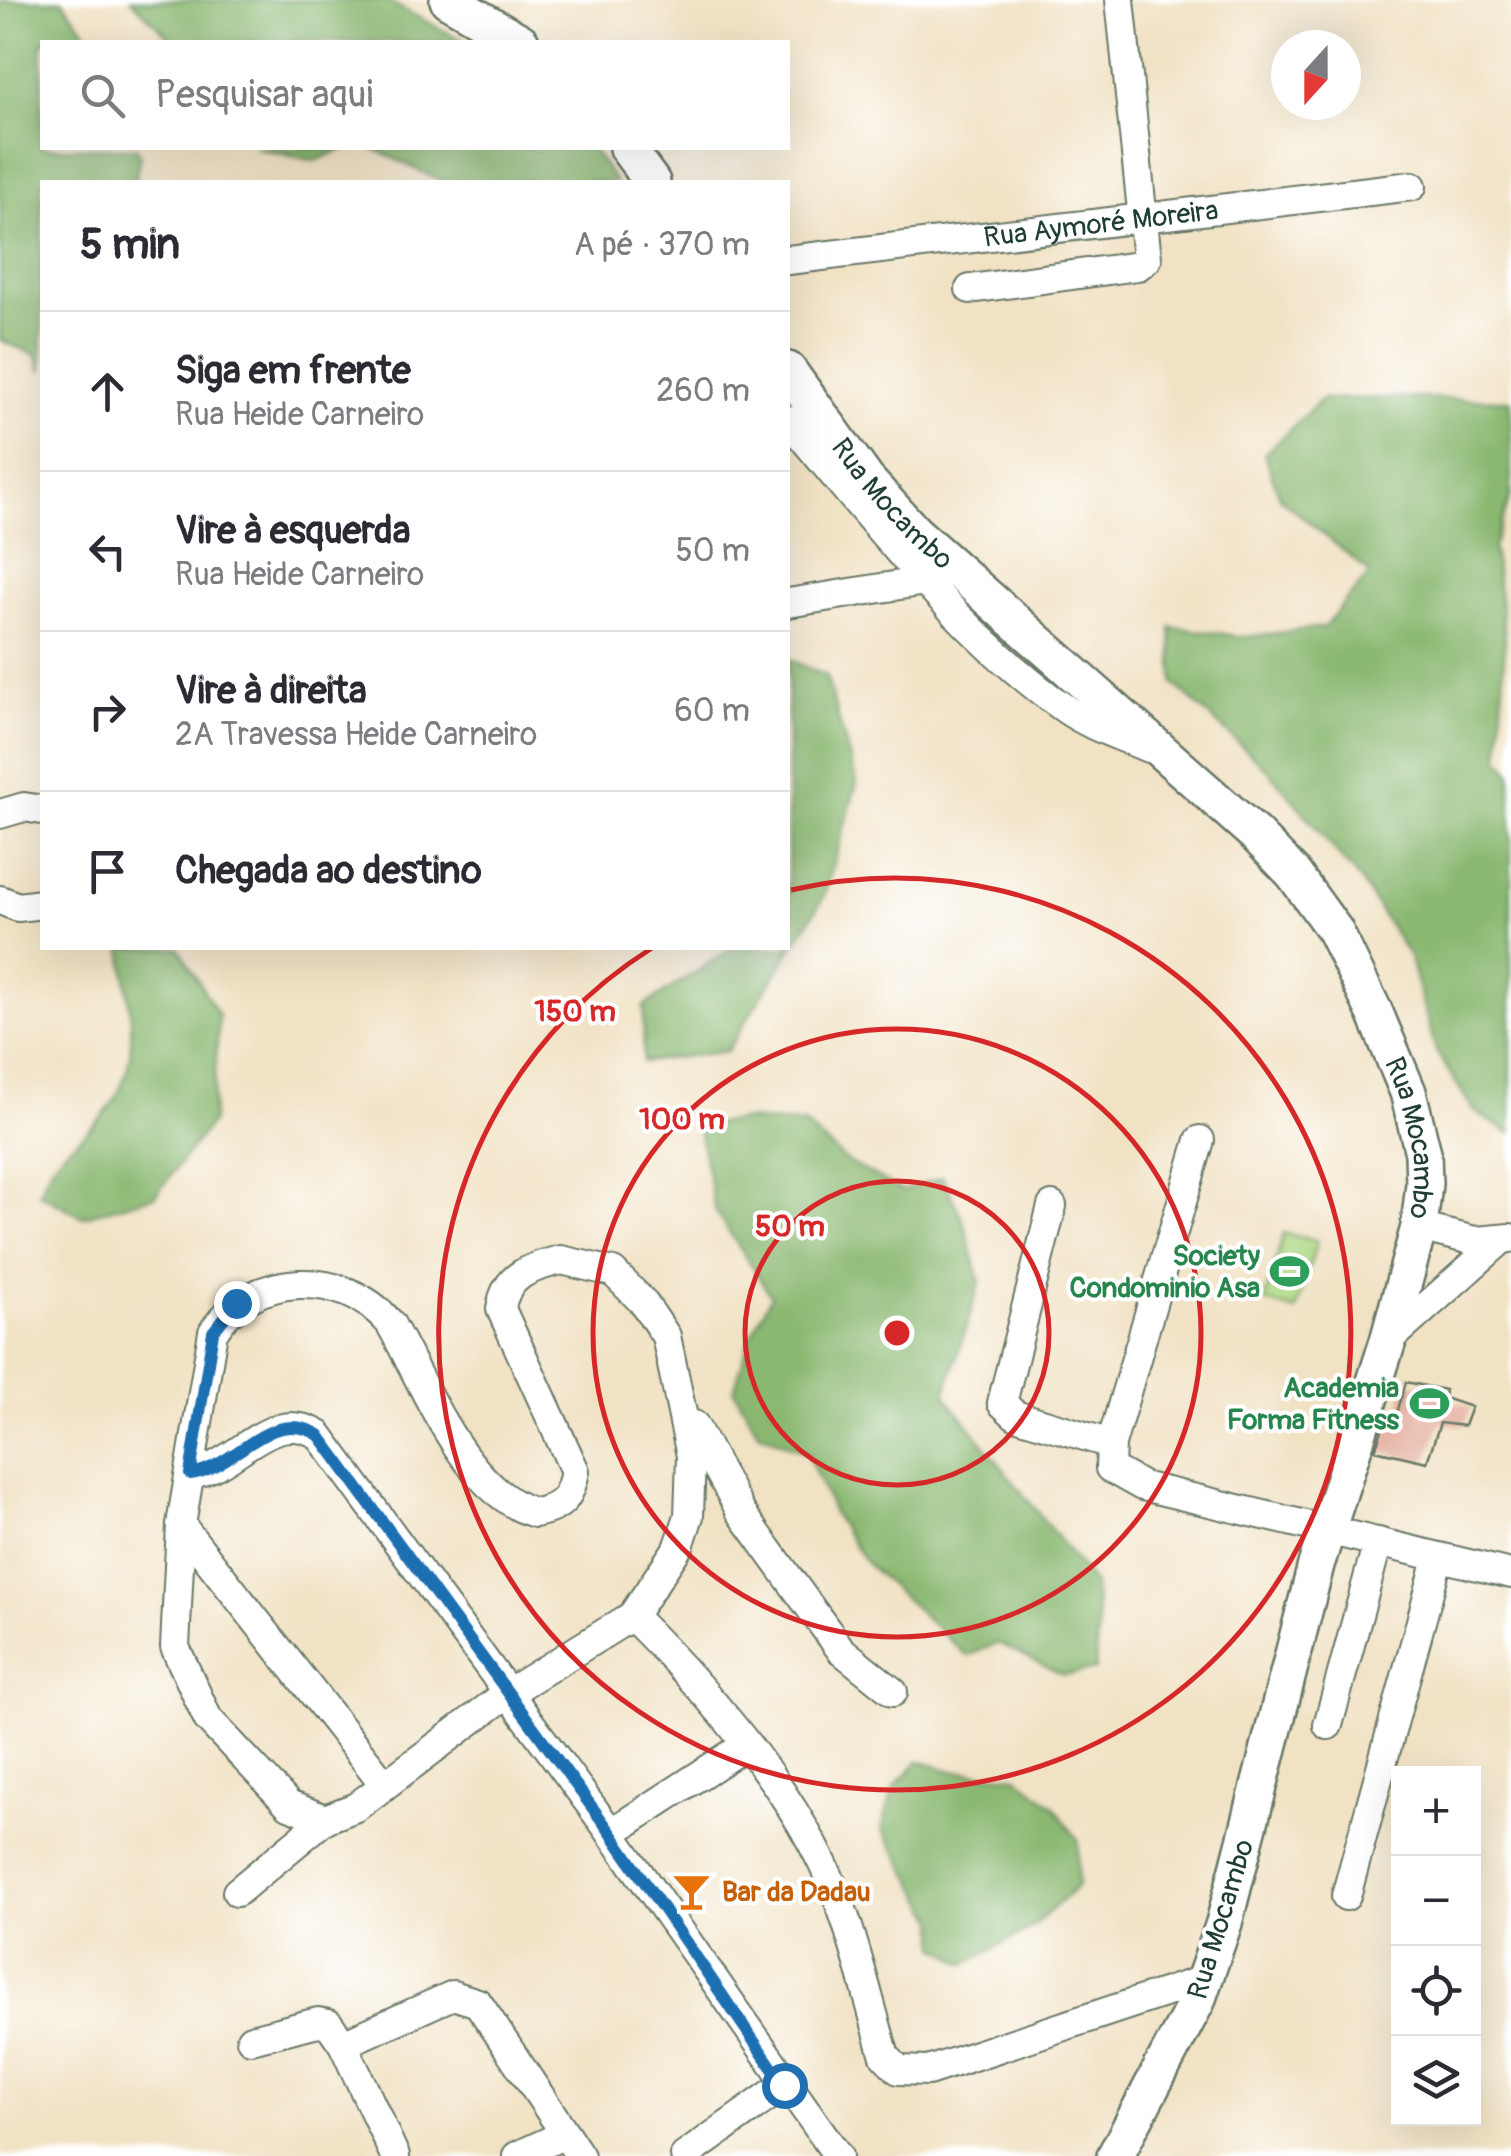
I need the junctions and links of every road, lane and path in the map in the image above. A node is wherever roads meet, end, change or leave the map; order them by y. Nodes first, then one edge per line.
1 (1120, 0) edge
2 (455, 2) edge
3 (518, 40) edge
4 (628, 150) edge
5 (651, 180) edge
6 (1412, 186) dead end
7 (1146, 218) junction
8 (790, 260) edge
9 (970, 289) dead end
10 (790, 373) edge
11 (790, 422) edge
12 (925, 581) junction
13 (790, 603) edge
14 (1164, 756) junction
15 (40, 810) edge
16 (0, 814) edge
17 (0, 900) edge
18 (40, 904) edge
19 (1200, 1140) dead end
20 (1052, 1206) dead end
21 (1418, 1227) junction
22 (1506, 1239) edge
23 (1388, 1341) junction
24 (684, 1406) junction
25 (1110, 1451) junction
26 (190, 1474) junction
27 (182, 1525) junction
28 (1326, 1531) junction
29 (1378, 1542) junction
30 (1438, 1559) junction
31 (1510, 1574) edge
32 (632, 1616) junction
33 (893, 1692) dead end
34 (505, 1694) junction
35 (1328, 1725) dead end
36 (746, 1745) junction
37 (385, 1785) junction
38 (325, 1819) junction
39 (611, 1833) junction
40 (237, 1892) dead end
41 (1346, 1896) dead end
42 (1206, 1979) junction
43 (252, 2039) dead end
44 (343, 2044) junction
45 (784, 2085) junction
46 (572, 2145) edge
47 (395, 2156) edge
48 (517, 2156) edge
49 (686, 2156) edge
50 (838, 2156) edge
51 (1115, 2156) edge

1 - 7 street
2 - 3 main road
4 - 5 main road
6 - 7 street, Rua Aymoré Moreira
7 - 8 street, Rua Aymoré Moreira
7 - 9 street
10 - 14 main road, Rua Mocambo
11 - 12 street
12 - 13 street
12 - 14 street
14 - 21 main road, Rua Mocambo
15 - 16 street
17 - 18 street
19 - 25 street
20 - 25 street
21 - 22 street
21 - 23 main road, Rua Mocambo
22 - 23 street
23 - 28 main road, Rua Mocambo
24 - 26 street
24 - 32 street
24 - 33 street
25 - 28 street
26 - 27 street
26 - 34 street
27 - 37 street
27 - 38 street
28 - 29 street
28 - 42 main road, Rua Mocambo
29 - 30 street
29 - 35 street
30 - 31 street
30 - 41 street
32 - 34 street
32 - 36 street
34 - 37 street
34 - 39 street
36 - 39 street
36 - 42 street
37 - 38 street
38 - 40 street
39 - 45 street
42 - 51 main road, Rua Mocambo
43 - 44 street
44 - 46 street
44 - 47 street
45 - 49 street
45 - 50 street
46 - 48 street

